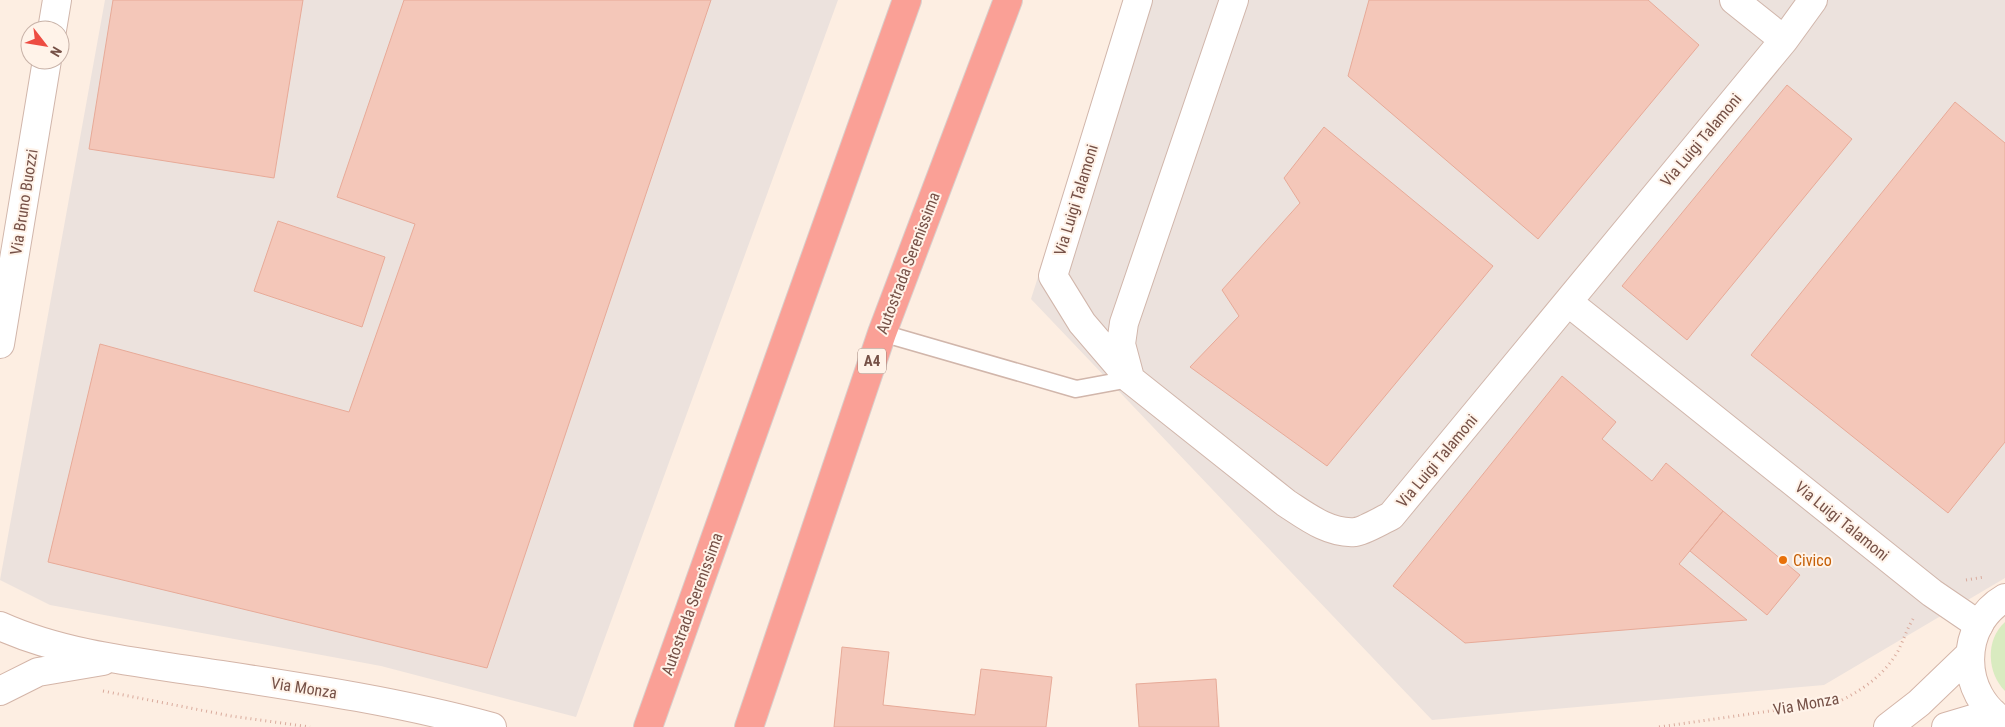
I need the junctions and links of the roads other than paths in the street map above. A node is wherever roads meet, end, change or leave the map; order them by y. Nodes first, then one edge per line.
1 (57, 0) edge
2 (907, 0) edge
3 (1008, 0) edge
4 (1138, 0) edge
5 (1234, 0) edge
6 (1734, 0) edge
7 (1813, 0) edge
8 (54, 20) edge
9 (1784, 40) junction
10 (45, 70) edge
11 (1568, 302) junction
12 (882, 333) junction
13 (0, 344) edge
14 (1130, 379) junction
15 (2005, 598) edge
16 (1979, 625) junction
17 (0, 626) edge
18 (1970, 654) junction
19 (114, 658) junction
20 (0, 691) edge
21 (1999, 717) edge
22 (492, 727) edge
23 (648, 727) edge
24 (749, 727) edge
25 (1888, 727) edge
26 (1946, 727) edge

1 - 8 street
2 - 23 highway, Autostrada Serenissima
3 - 12 highway, Autostrada Serenissima / A4
4 - 14 street, Via Luigi Talamoni
5 - 14 street
6 - 9 street
7 - 9 street, Via Luigi Talamoni
9 - 11 street, Via Luigi Talamoni
10 - 13 street, Via Bruno Buozzi
11 - 14 street, Via Luigi Talamoni
11 - 16 street, Via Luigi Talamoni
12 - 14 lane
12 - 24 highway, Autostrada Serenissima / A4
15 - 16 street
16 - 18 street
17 - 19 street, Via Monza
18 - 21 street
18 - 25 street
19 - 20 street, Via Monza
19 - 22 street, Via Monza
21 - 26 street

